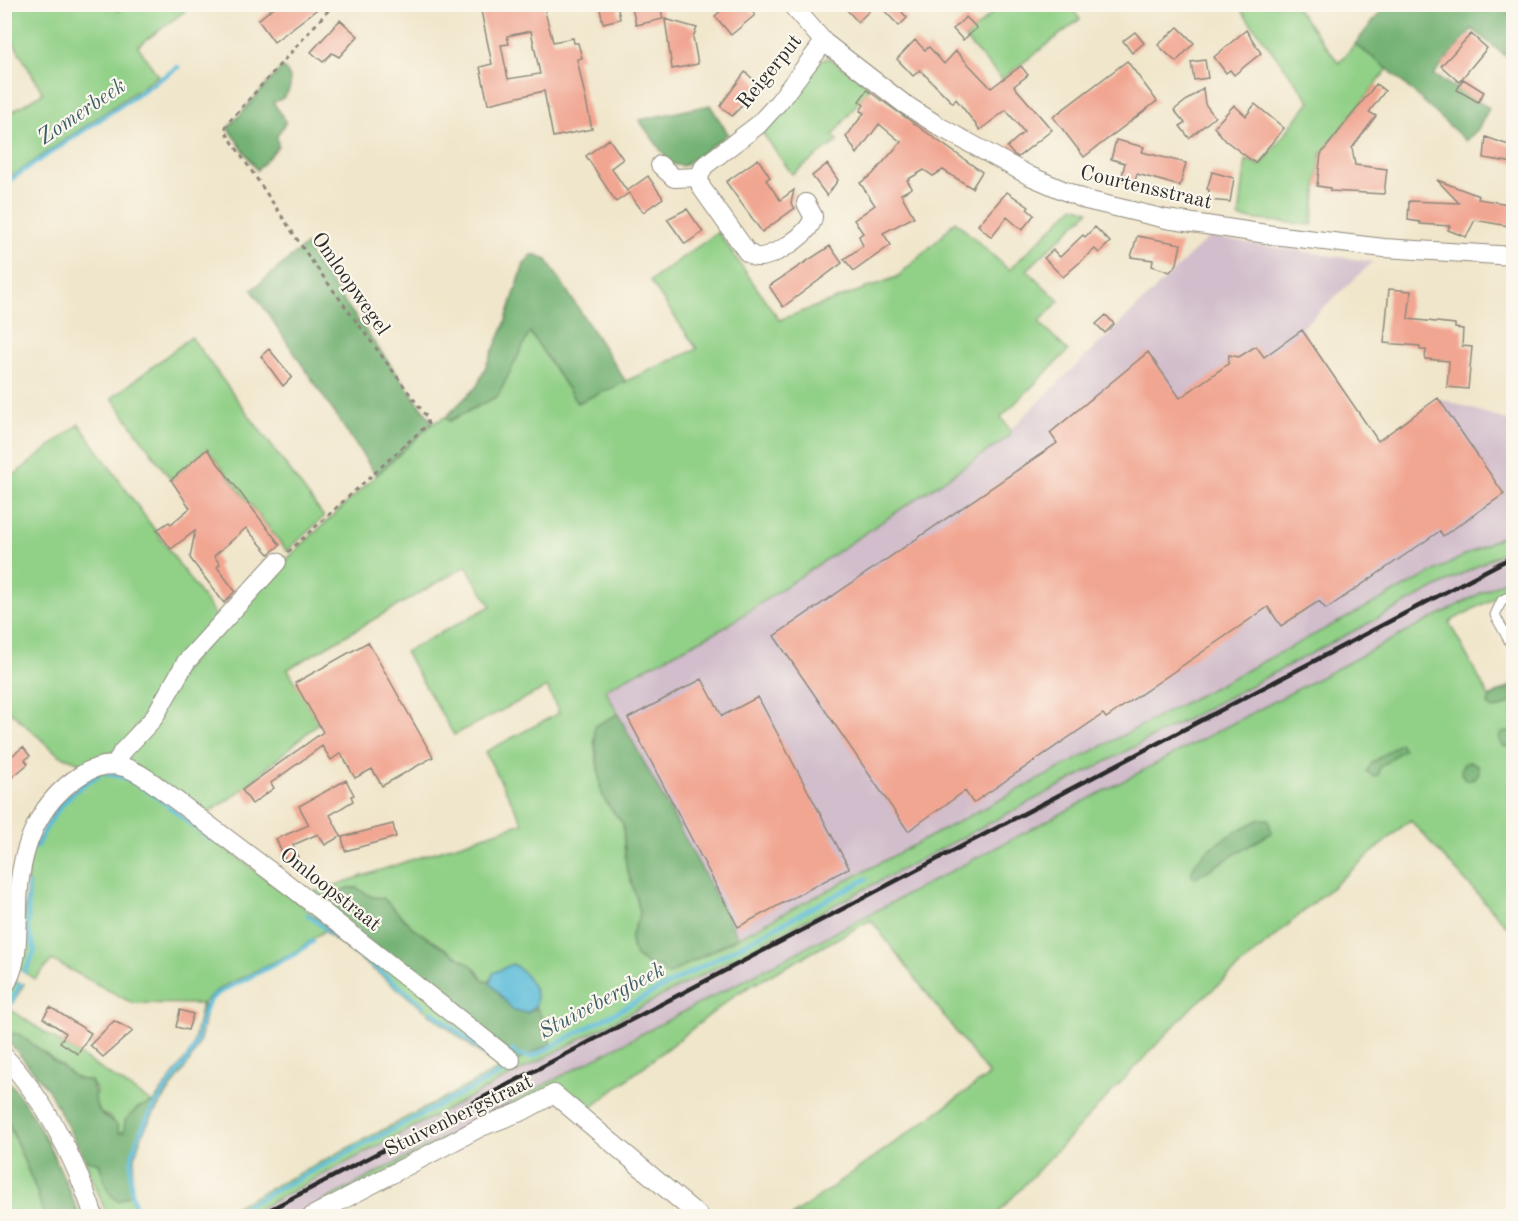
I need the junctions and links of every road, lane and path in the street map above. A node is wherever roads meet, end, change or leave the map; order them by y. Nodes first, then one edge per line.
1 (334, 4) edge
2 (791, 4) edge
3 (824, 42) junction
4 (660, 165) dead end
5 (699, 177) junction
6 (806, 203) dead end
7 (1514, 256) edge
8 (277, 562) joint
9 (1514, 594) edge
10 (1514, 650) edge
11 (116, 764) junction
12 (4, 987) edge
13 (4, 1056) edge
14 (511, 1060) dead end
15 (94, 1216) edge
16 (312, 1216) edge
17 (699, 1216) edge

1 - 8 path, Omloopwegel
2 - 3 street, Courtensstraat
3 - 5 street, Reigerput
3 - 7 street, Courtensstraat
4 - 5 street
5 - 6 street
8 - 11 street
9 - 10 lane
11 - 12 street
11 - 14 street, Omloopstraat
13 - 15 street
16 - 17 street, Stuivenbergstraat

